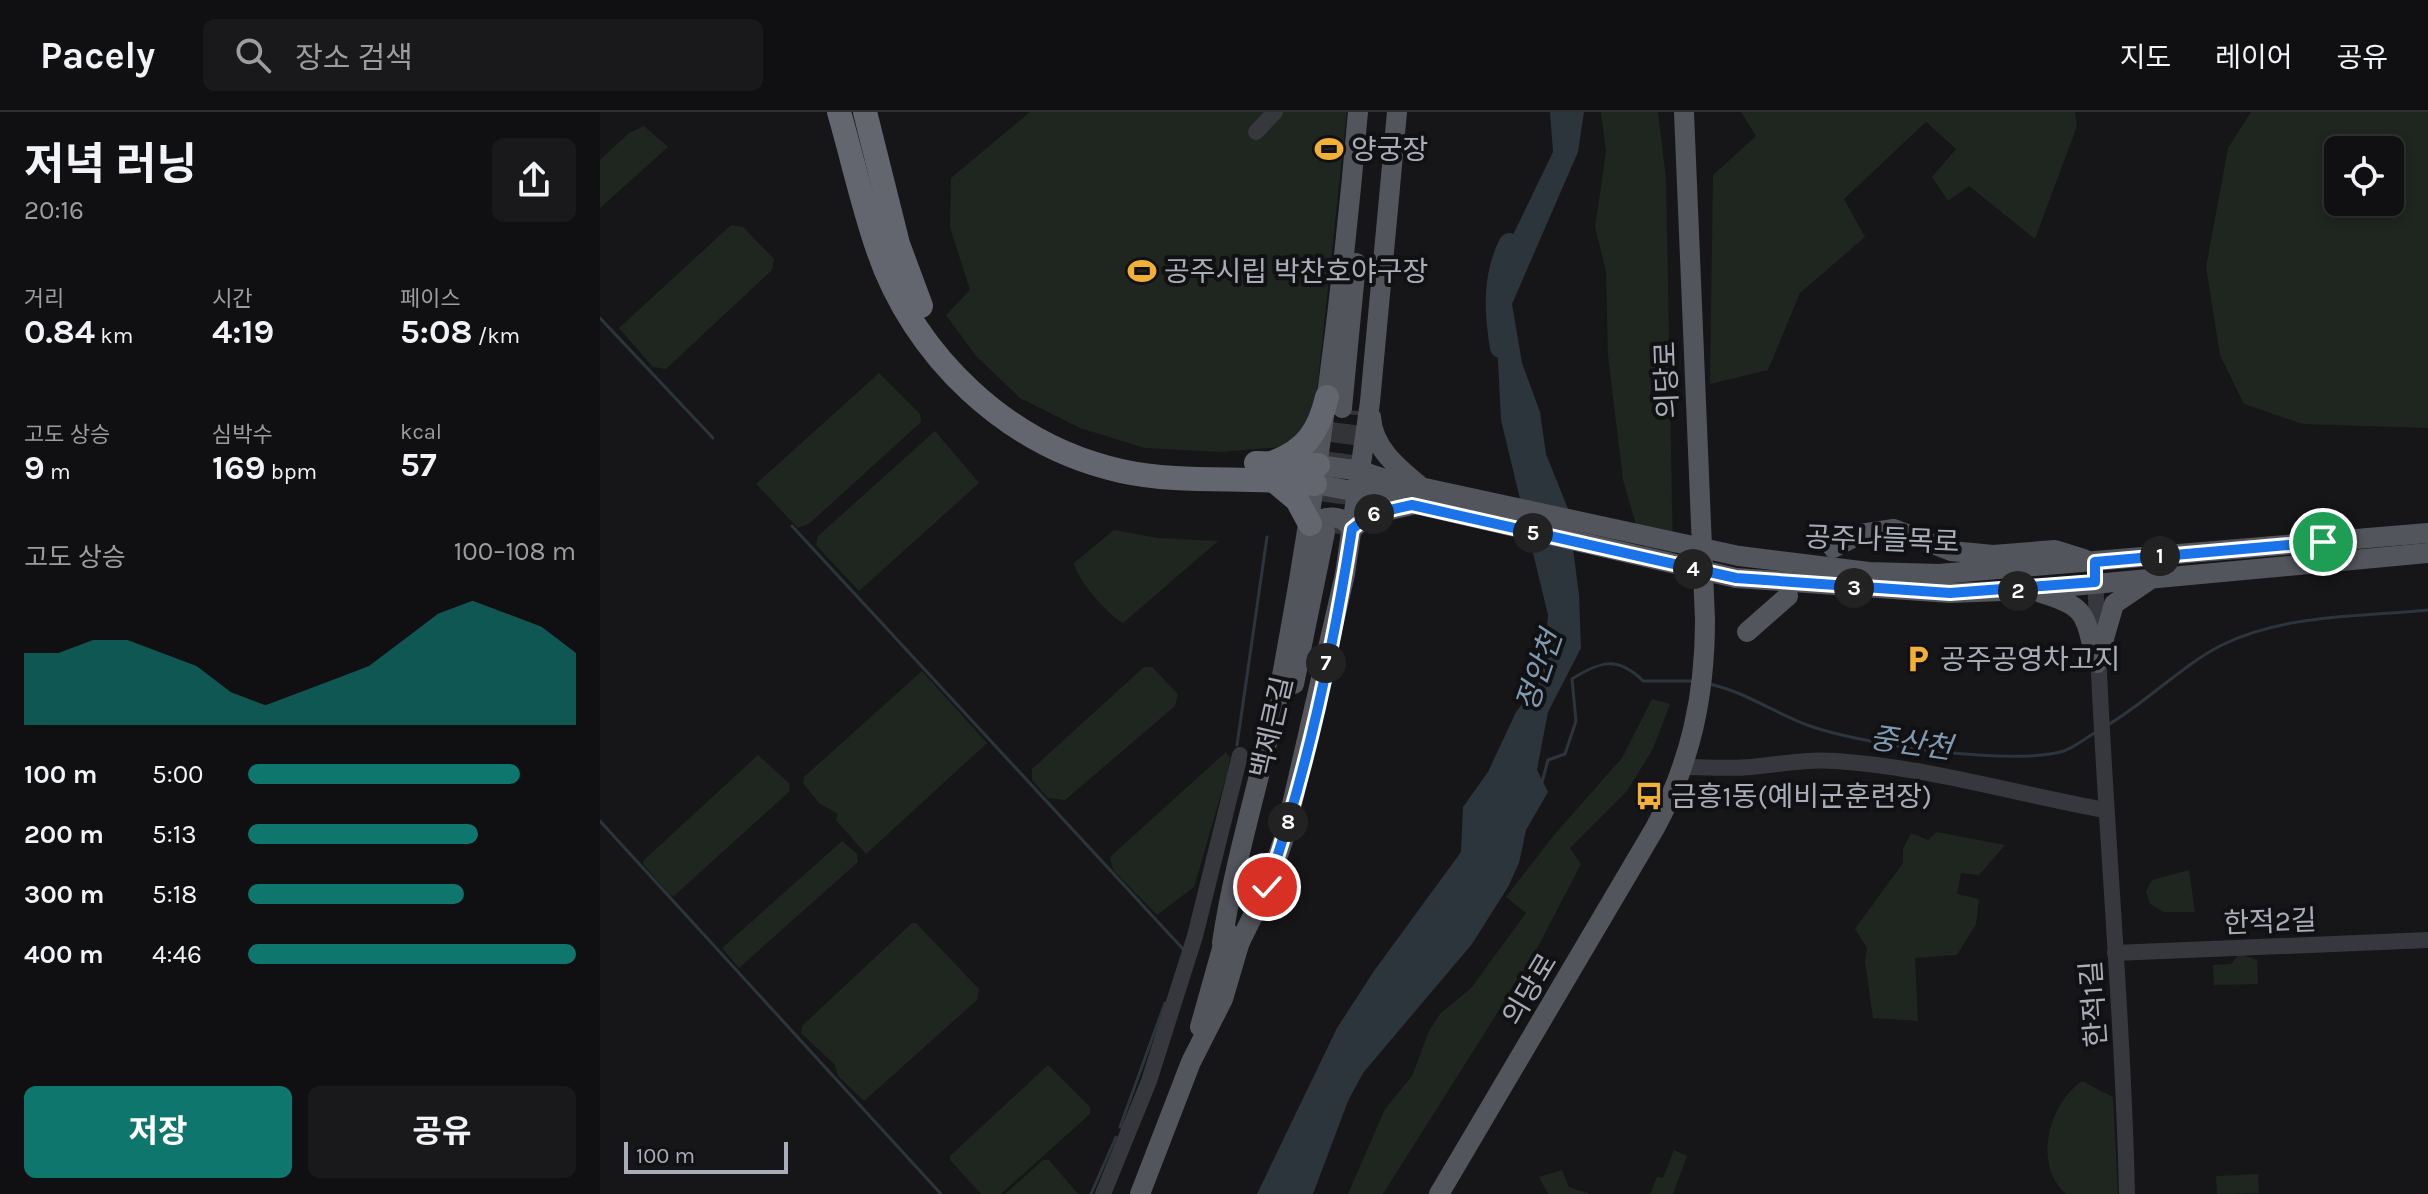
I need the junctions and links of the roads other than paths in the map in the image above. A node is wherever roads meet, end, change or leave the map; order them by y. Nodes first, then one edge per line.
1 (822, 112) edge
2 (839, 112) edge
3 (865, 112) edge
4 (878, 112) edge
5 (1275, 112) edge
6 (1358, 112) edge
7 (1370, 112) edge
8 (1386, 112) edge
9 (1397, 112) edge
10 (1684, 112) edge
11 (1256, 132) dead end
12 (888, 246) junction
13 (1349, 404) junction
14 (1270, 471) junction
15 (1361, 471) junction
16 (1316, 475) junction
17 (1387, 487) junction
18 (1357, 492) junction
19 (1416, 496) junction
20 (1332, 530) junction
21 (2428, 533) edge
22 (1833, 548) dead end
23 (2428, 553) edge
24 (2095, 572) junction
25 (2159, 576) junction
26 (2029, 590) junction
27 (1788, 596) dead end
28 (1747, 632) dead end
29 (2097, 663) junction
30 (1240, 755) dead end
31 (1684, 767) junction
32 (2105, 810) junction
33 (2428, 940) edge
34 (1230, 946) junction
35 (2115, 953) junction
36 (1103, 1194) edge
37 (1140, 1194) edge
38 (1439, 1194) edge
39 (2127, 1194) edge

1 - 12 highway
2 - 12 highway
3 - 12 highway
4 - 12 highway
5 - 11 street
6 - 13 main road
7 - 13 main road
8 - 13 main road
9 - 13 main road
10 - 31 main road, 의당로
12 - 14 highway
13 - 14 highway
13 - 15 main road
13 - 16 main road
13 - 17 main road
14 - 16 highway
14 - 20 highway
15 - 16 main road
15 - 17 main road
15 - 18 main road
16 - 18 main road
16 - 20 main road
17 - 18 main road
17 - 19 main road, 공주나들목로, bridge
17 - 19 main road
17 - 20 main road
18 - 20 main road
19 - 24 main road, 공주나들목로, bridge
19 - 26 main road, 공주나들목로, bridge
20 - 34 main road, 백제큰길
20 - 34 main road
21 - 24 main road, 공주나들목로
22 - 24 main road
23 - 25 main road, 공주나들목로
24 - 25 main road, 공주나들목로
24 - 26 main road, 공주나들목로
24 - 29 street, 한적1길
25 - 29 main road
26 - 29 main road
27 - 28 main road
29 - 32 street, 한적1길
30 - 36 street
31 - 32 street
31 - 38 main road, 의당로
32 - 35 street, 한적1길
33 - 35 street, 한적2길
34 - 37 main road, 백제큰길
35 - 39 street, 한적1길

